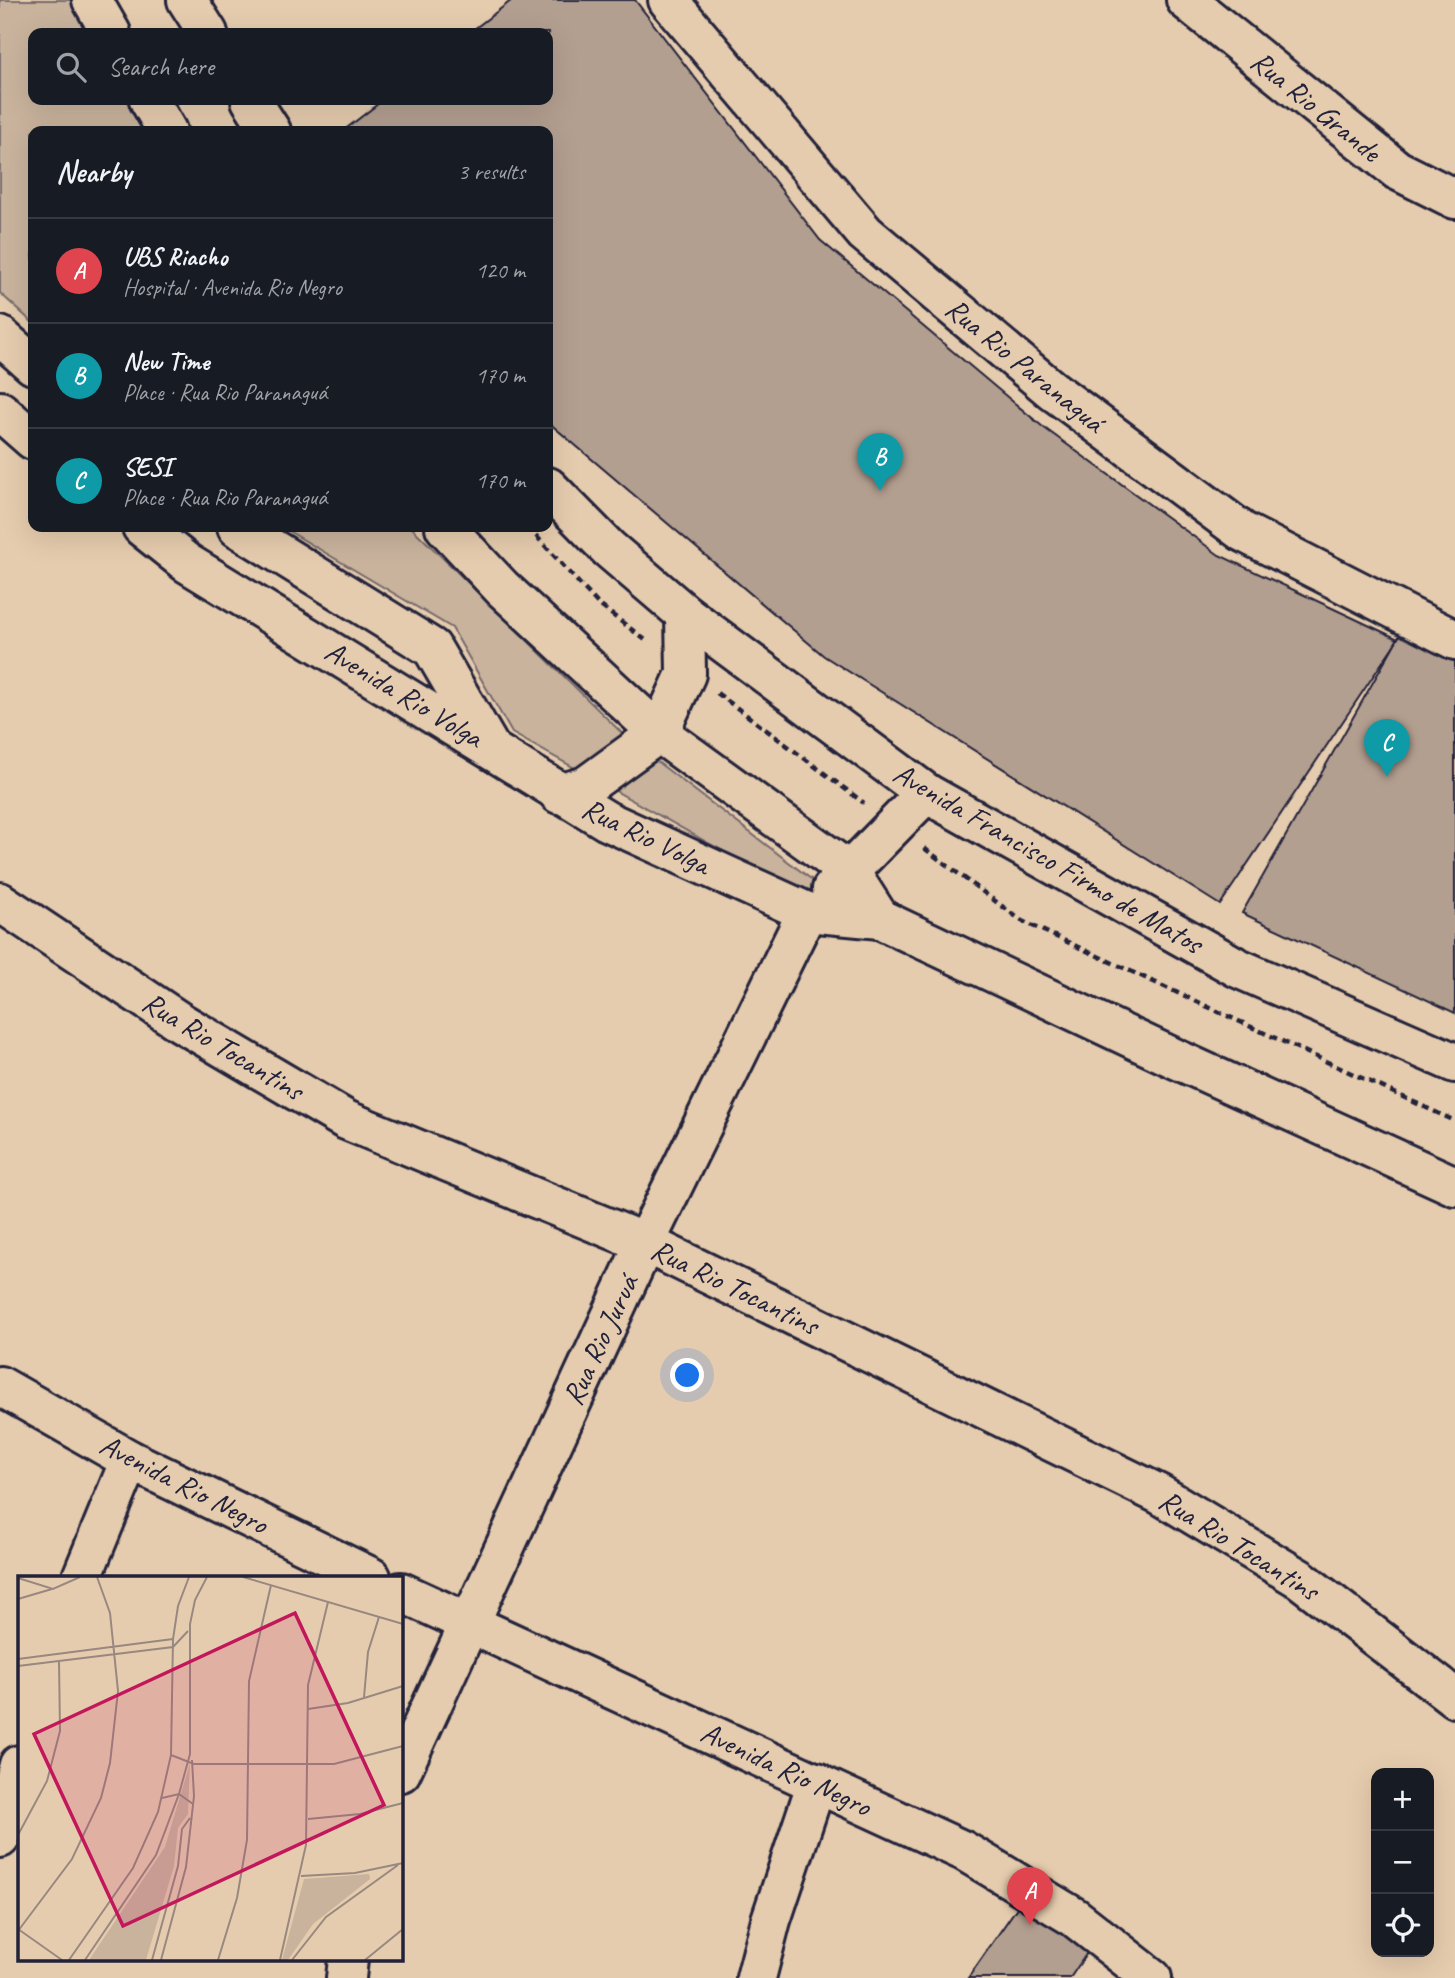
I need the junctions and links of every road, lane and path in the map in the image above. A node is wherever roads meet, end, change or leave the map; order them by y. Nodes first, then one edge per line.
1 (92, 0) edge
2 (187, 0) edge
3 (668, 0) edge
4 (1186, 0) edge
5 (108, 28) edge
6 (205, 28) edge
7 (152, 105) edge
8 (254, 105) edge
9 (164, 126) edge
10 (268, 126) edge
11 (1455, 200) edge
12 (0, 336) edge
13 (28, 361) edge
14 (0, 411) edge
15 (28, 436) edge
16 (553, 492) edge
17 (148, 532) edge
18 (245, 532) edge
19 (450, 532) edge
20 (685, 614) junction
21 (1455, 640) edge
22 (659, 733) junction
23 (491, 749) junction
24 (926, 793) junction
25 (559, 794) junction
26 (850, 872) junction
27 (0, 902) edge
28 (807, 912) junction
29 (880, 919) junction
30 (1455, 1063) edge
31 (1455, 1186) edge
32 (645, 1243) junction
33 (0, 1386) edge
34 (130, 1460) junction
35 (82, 1576) edge
36 (369, 1576) edge
37 (402, 1592) edge
38 (468, 1625) junction
39 (1455, 1698) edge
40 (18, 1769) edge
41 (402, 1770) edge
42 (817, 1782) junction
43 (0, 1838) edge
44 (348, 1960) edge
45 (346, 1978) edge
46 (756, 1978) edge
47 (1152, 1978) edge

1 - 5 street
2 - 6 street
3 - 21 street, Rua Rio Paranaguá
4 - 11 street, Rua Rio Grande
7 - 9 street
8 - 10 street
12 - 13 street
14 - 15 street
16 - 20 street, Avenida Francisco Firmo de Matos
17 - 23 street, Avenida Rio Volga
18 - 23 street, Avenida Rio Volga
19 - 22 street
20 - 22 street
20 - 24 street, Avenida Francisco Firmo de Matos
22 - 25 street
22 - 26 street
23 - 25 street, Rua Rio Volga
24 - 26 street
24 - 30 street, Avenida Francisco Firmo de Matos
25 - 28 street, Rua Rio Volga
26 - 28 street
26 - 29 street
27 - 32 street, Rua Rio Tocantins
28 - 29 street
28 - 32 street, Rua Rio Juruá
29 - 31 street
32 - 38 street, Rua Rio Juruá
32 - 39 street, Rua Rio Tocantins
33 - 34 street, Avenida Rio Negro
34 - 35 street
34 - 36 street, Avenida Rio Negro
37 - 38 street, Avenida Rio Negro
38 - 41 street, Rua Rio Juruá
38 - 42 street, Avenida Rio Negro
40 - 43 street
42 - 46 street
42 - 47 street, Avenida Rio Negro
44 - 45 street

